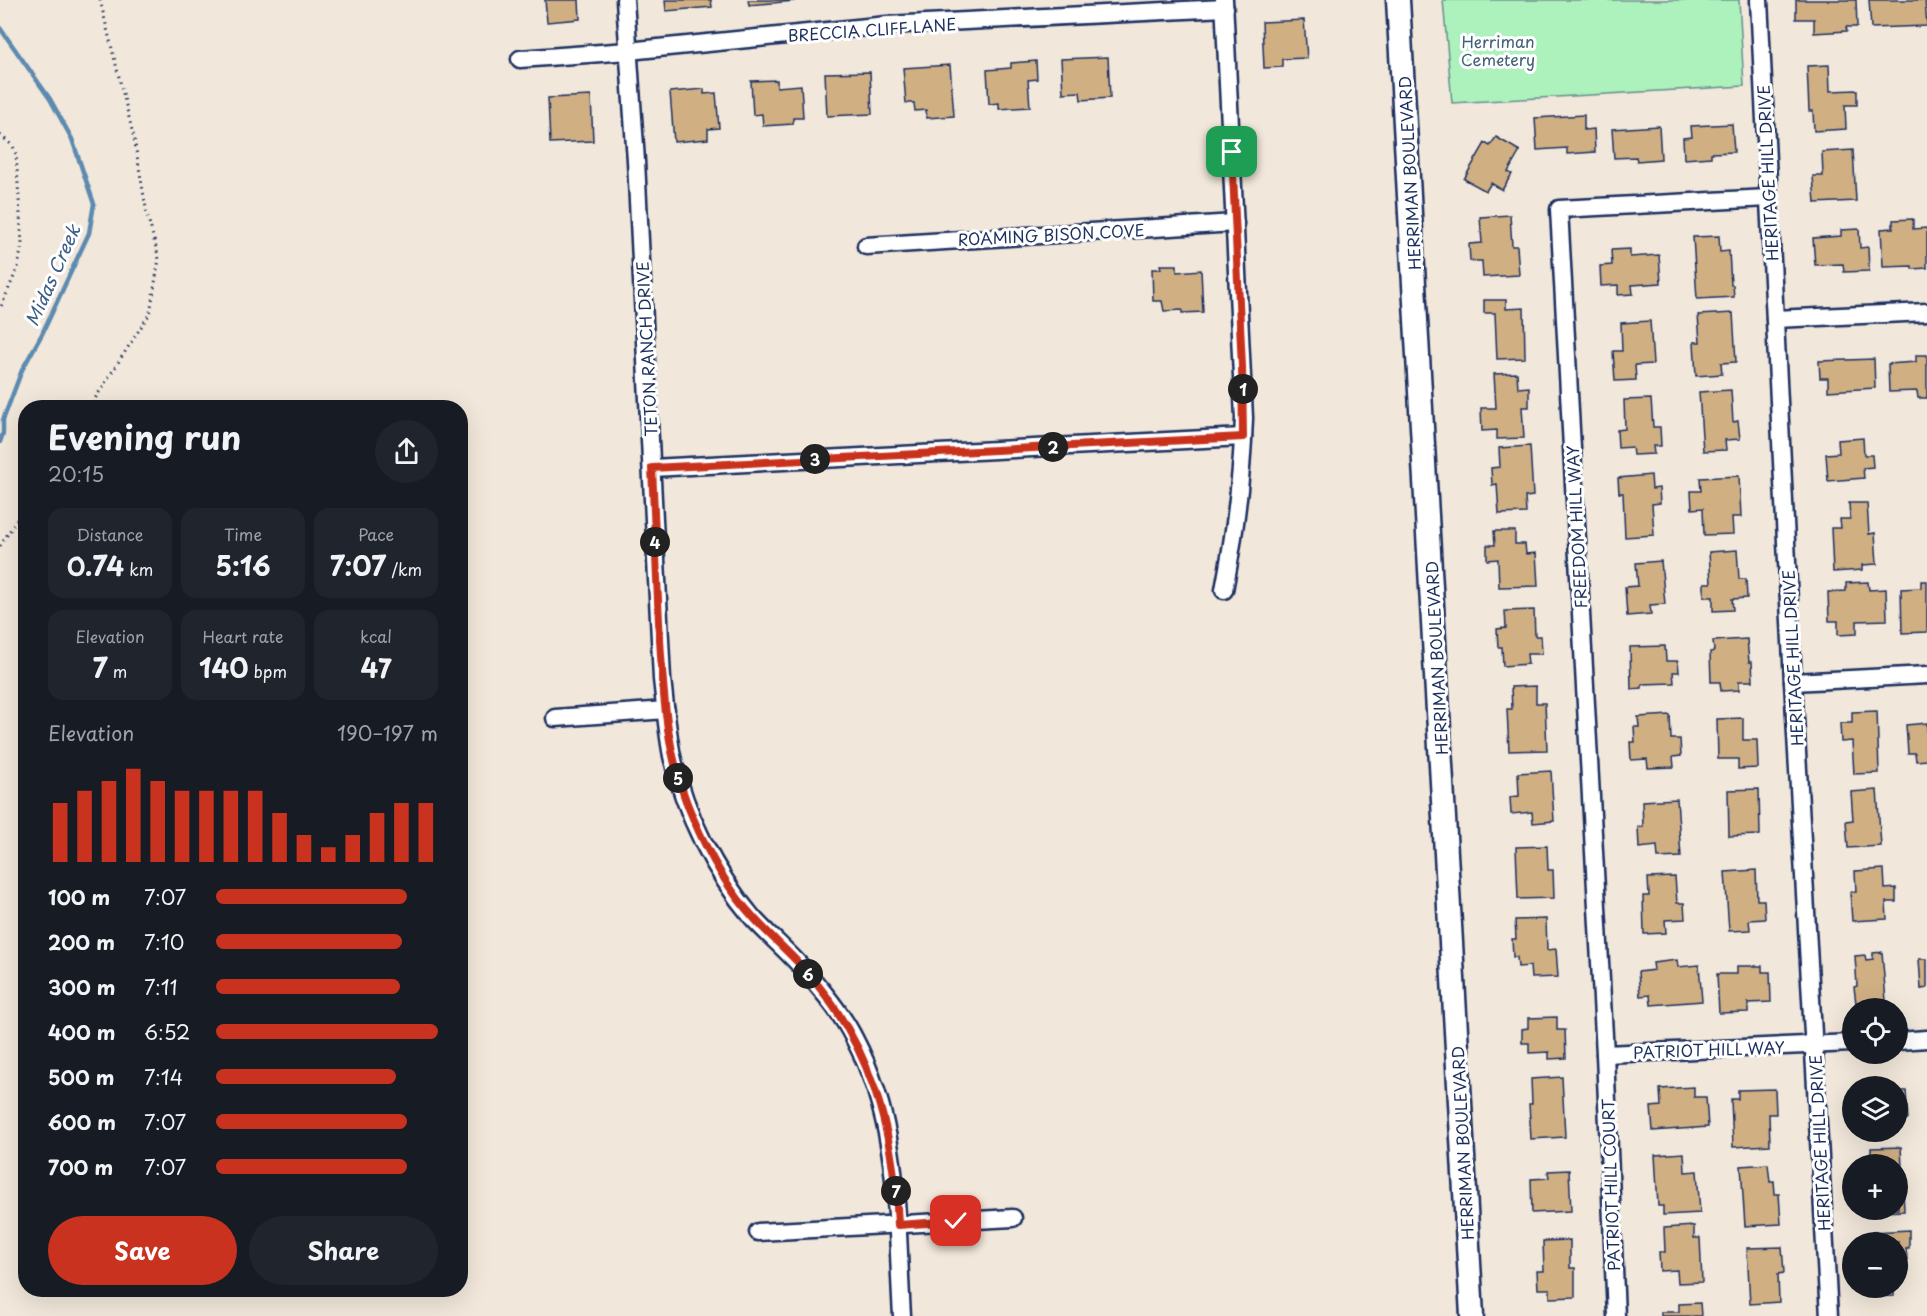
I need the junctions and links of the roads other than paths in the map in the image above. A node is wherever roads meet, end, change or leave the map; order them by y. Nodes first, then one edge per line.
1 (625, 0) edge
2 (1398, 0) edge
3 (1759, 0) edge
4 (1225, 4) edge
5 (628, 51) junction
6 (520, 59) dead end
7 (1768, 198) junction
8 (1235, 223) junction
9 (866, 246) dead end
10 (1927, 312) edge
11 (1775, 319) junction
12 (1243, 437) junction
13 (652, 468) junction
14 (1224, 590) dead end
15 (1927, 675) edge
16 (1793, 682) junction
17 (666, 710) junction
18 (555, 718) dead end
19 (1927, 1039) edge
20 (1908, 1040) edge
21 (1842, 1044) edge
22 (1814, 1045) junction
23 (1605, 1054) junction
24 (1013, 1218) dead end
25 (898, 1225) junction
26 (758, 1232) dead end
27 (902, 1316) edge
28 (1472, 1316) edge
29 (1616, 1316) edge
30 (1829, 1316) edge

1 - 5 street, TETON RANCH DRIVE
2 - 28 street, HERRIMAN BOULEVARD
3 - 7 street, HERITAGE HILL DRIVE
4 - 5 street, BRECCIA CLIFF LANE
4 - 8 street
5 - 6 street, BRECCIA CLIFF LANE
5 - 13 street, TETON RANCH DRIVE
7 - 11 street, HERITAGE HILL DRIVE
7 - 23 street, FREEDOM HILL WAY
8 - 9 street, ROAMING BISON COVE
8 - 12 street
10 - 11 street
11 - 16 street, HERITAGE HILL DRIVE
12 - 13 street
12 - 14 street
13 - 17 street, TETON RANCH DRIVE
15 - 16 street
16 - 22 street, HERITAGE HILL DRIVE
17 - 18 street
17 - 25 street, TETON RANCH DRIVE
19 - 20 street
21 - 22 street, PATRIOT HILL WAY
22 - 23 street, PATRIOT HILL WAY
22 - 30 street, HERITAGE HILL DRIVE
23 - 29 street, PATRIOT HILL COURT
24 - 25 street
25 - 26 street
25 - 27 street, TETON RANCH DRIVE

